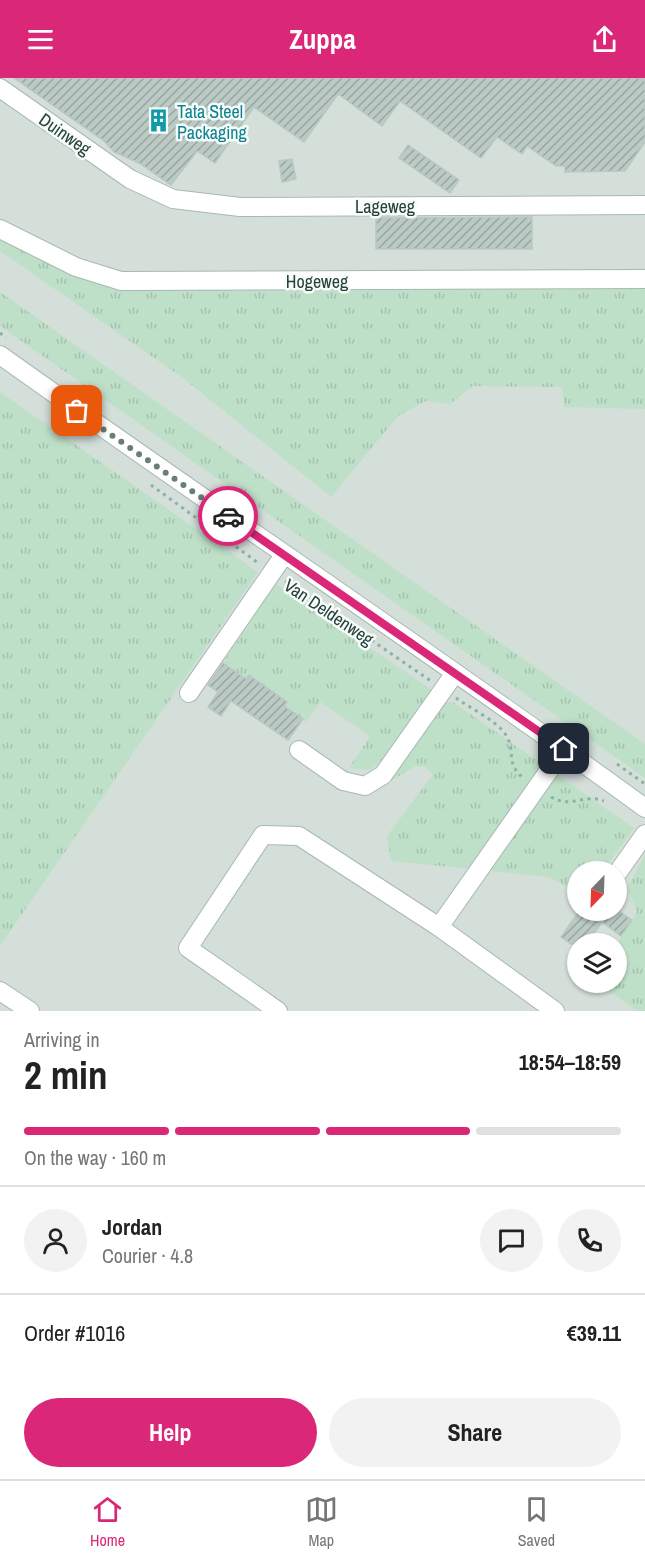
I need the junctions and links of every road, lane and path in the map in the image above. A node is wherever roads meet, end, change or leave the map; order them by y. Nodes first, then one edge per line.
1 (0, 88) edge
2 (130, 179) joint
3 (645, 205) edge
4 (0, 229) edge
5 (645, 279) edge
6 (0, 356) edge
7 (143, 479) dead end
8 (284, 555) junction
9 (272, 573) junction
10 (455, 673) junction
11 (443, 689) junction
12 (189, 693) dead end
13 (564, 749) junction
14 (299, 750) dead end
15 (537, 788) junction
16 (612, 807) dead end
17 (645, 808) edge
18 (645, 834) edge
19 (626, 861) edge
20 (438, 927) junction
21 (0, 991) edge
22 (30, 1011) edge
23 (278, 1011) edge
24 (555, 1011) edge

1 - 2 lane, Duinweg
2 - 3 lane, Lageweg
4 - 5 lane, Hogeweg
6 - 8 lane, Van Deldenweg
7 - 9 path, Van Deldenweg
8 - 9 lane
8 - 10 lane, Van Deldenweg
9 - 11 path, Van Deldenweg
9 - 12 lane
10 - 11 lane
10 - 13 lane, Van Deldenweg
11 - 14 lane
11 - 15 path, Van Deldenweg
13 - 15 lane
13 - 17 lane, Van Deldenweg
15 - 16 path, Van Deldenweg
15 - 20 lane
18 - 19 lane
20 - 23 lane
20 - 24 lane
21 - 22 lane

